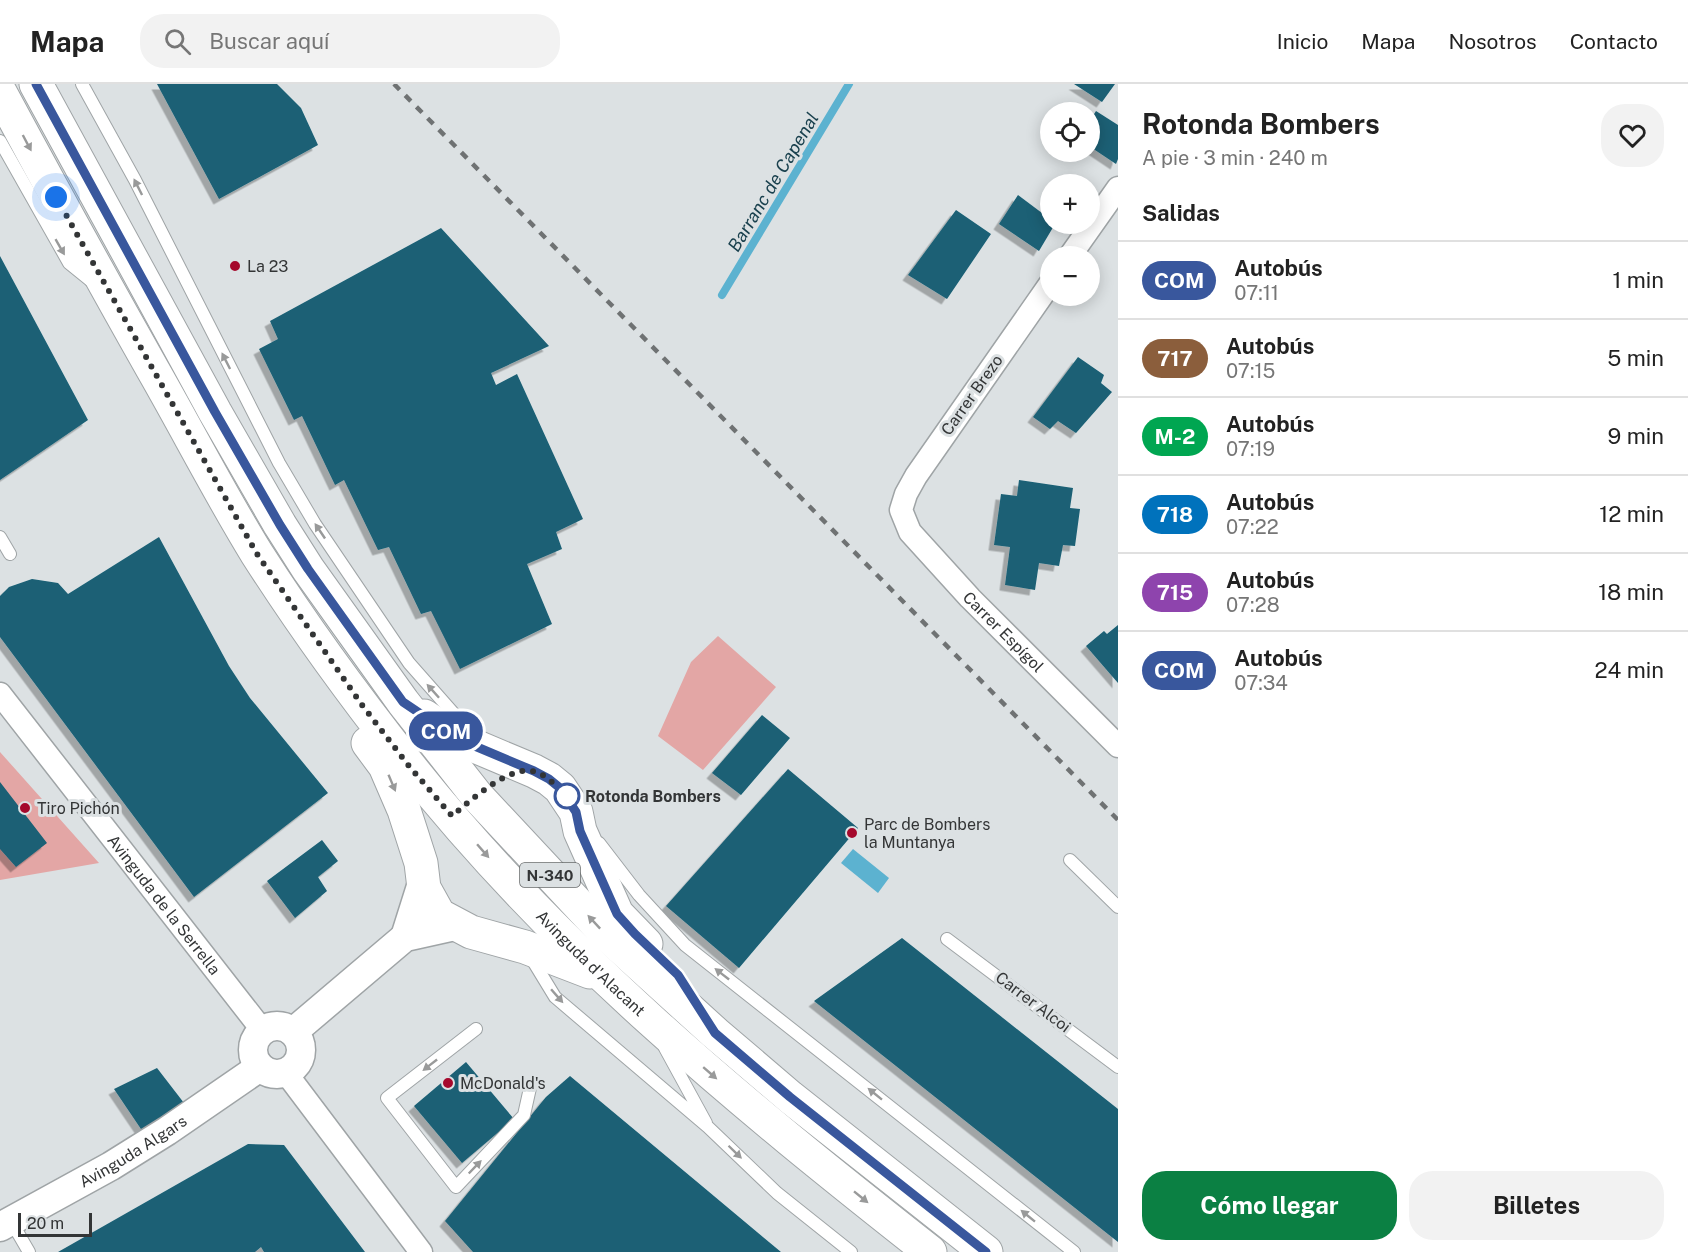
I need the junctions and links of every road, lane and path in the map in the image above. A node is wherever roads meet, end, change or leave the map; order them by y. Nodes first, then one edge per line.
1 (36, 84) edge
2 (82, 84) edge
3 (0, 92) edge
4 (0, 141) edge
5 (1118, 188) edge
6 (1077, 246) edge
7 (112, 297) junction
8 (1040, 298) edge
9 (901, 510) joint
10 (0, 537) edge
11 (10, 554) dead end
12 (257, 554) junction
13 (0, 694) edge
14 (403, 702) junction
15 (1118, 746) edge
16 (486, 750) junction
17 (534, 771) junction
18 (464, 806) junction
19 (578, 821) junction
20 (1070, 860) dead end
21 (422, 871) junction
22 (556, 881) junction
23 (531, 905) junction
24 (1118, 907) edge
25 (465, 928) junction
26 (405, 938) junction
27 (947, 939) dead end
28 (525, 947) junction
29 (604, 978) junction
30 (651, 1021) junction
31 (476, 1029) dead end
32 (263, 1031) junction
33 (293, 1032) junction
34 (715, 1033) junction
35 (1118, 1067) edge
36 (273, 1070) junction
37 (530, 1088) dead end
38 (708, 1127) junction
39 (6, 1224) edge
40 (29, 1252) edge
41 (422, 1252) edge
42 (851, 1252) edge
43 (930, 1252) edge
44 (986, 1252) edge
45 (1074, 1252) edge

1 - 14 main road, Avinguda d'Alacant / N-340
16 -> 2 lane
3 -> 7 main road, Avinguda d'Alacant / N-340
4 -> 7 lane
5 - 6 street
7 - 12 main road, Avinguda d'Alacant / N-340
8 - 9 street, Carrer Brezo
9 - 15 street, Carrer Espígol
10 - 11 lane
12 - 18 main road, Avinguda d'Alacant / N-340
12 -> 21 main road
13 - 32 street, Avinguda de la Serrella
14 - 16 main road
14 - 18 main road, Avinguda d'Alacant / N-340
16 - 17 main road
17 - 18 main road
17 - 19 main road
18 - 21 main road
18 - 22 main road, Avinguda d'Alacant / N-340
18 -> 23 main road, Avinguda d'Alacant / N-340
19 - 22 main road
19 - 34 main road
45 -> 19 lane
20 - 24 lane
21 - 25 main road
21 - 26 street
22 - 23 main road
34 -> 22 main road, Avinguda d'Alacant / N-340
23 - 25 main road
23 - 29 main road, Avinguda d'Alacant / N-340
25 - 26 street
25 - 28 main road
26 - 33 street
27 - 35 lane, Carrer Alcoi
28 - 29 main road
28 -> 38 lane
29 - 30 main road, Avinguda d'Alacant / N-340
30 - 38 lane
30 -> 43 main road, Avinguda d'Alacant / N-340
31 -> 37 lane
32 - 33 street
32 - 36 street
33 - 36 street
34 - 44 main road, Avinguda d'Alacant / N-340
36 - 39 street, Avinguda Algars
36 - 41 street
38 -> 42 lane
39 - 40 lane

